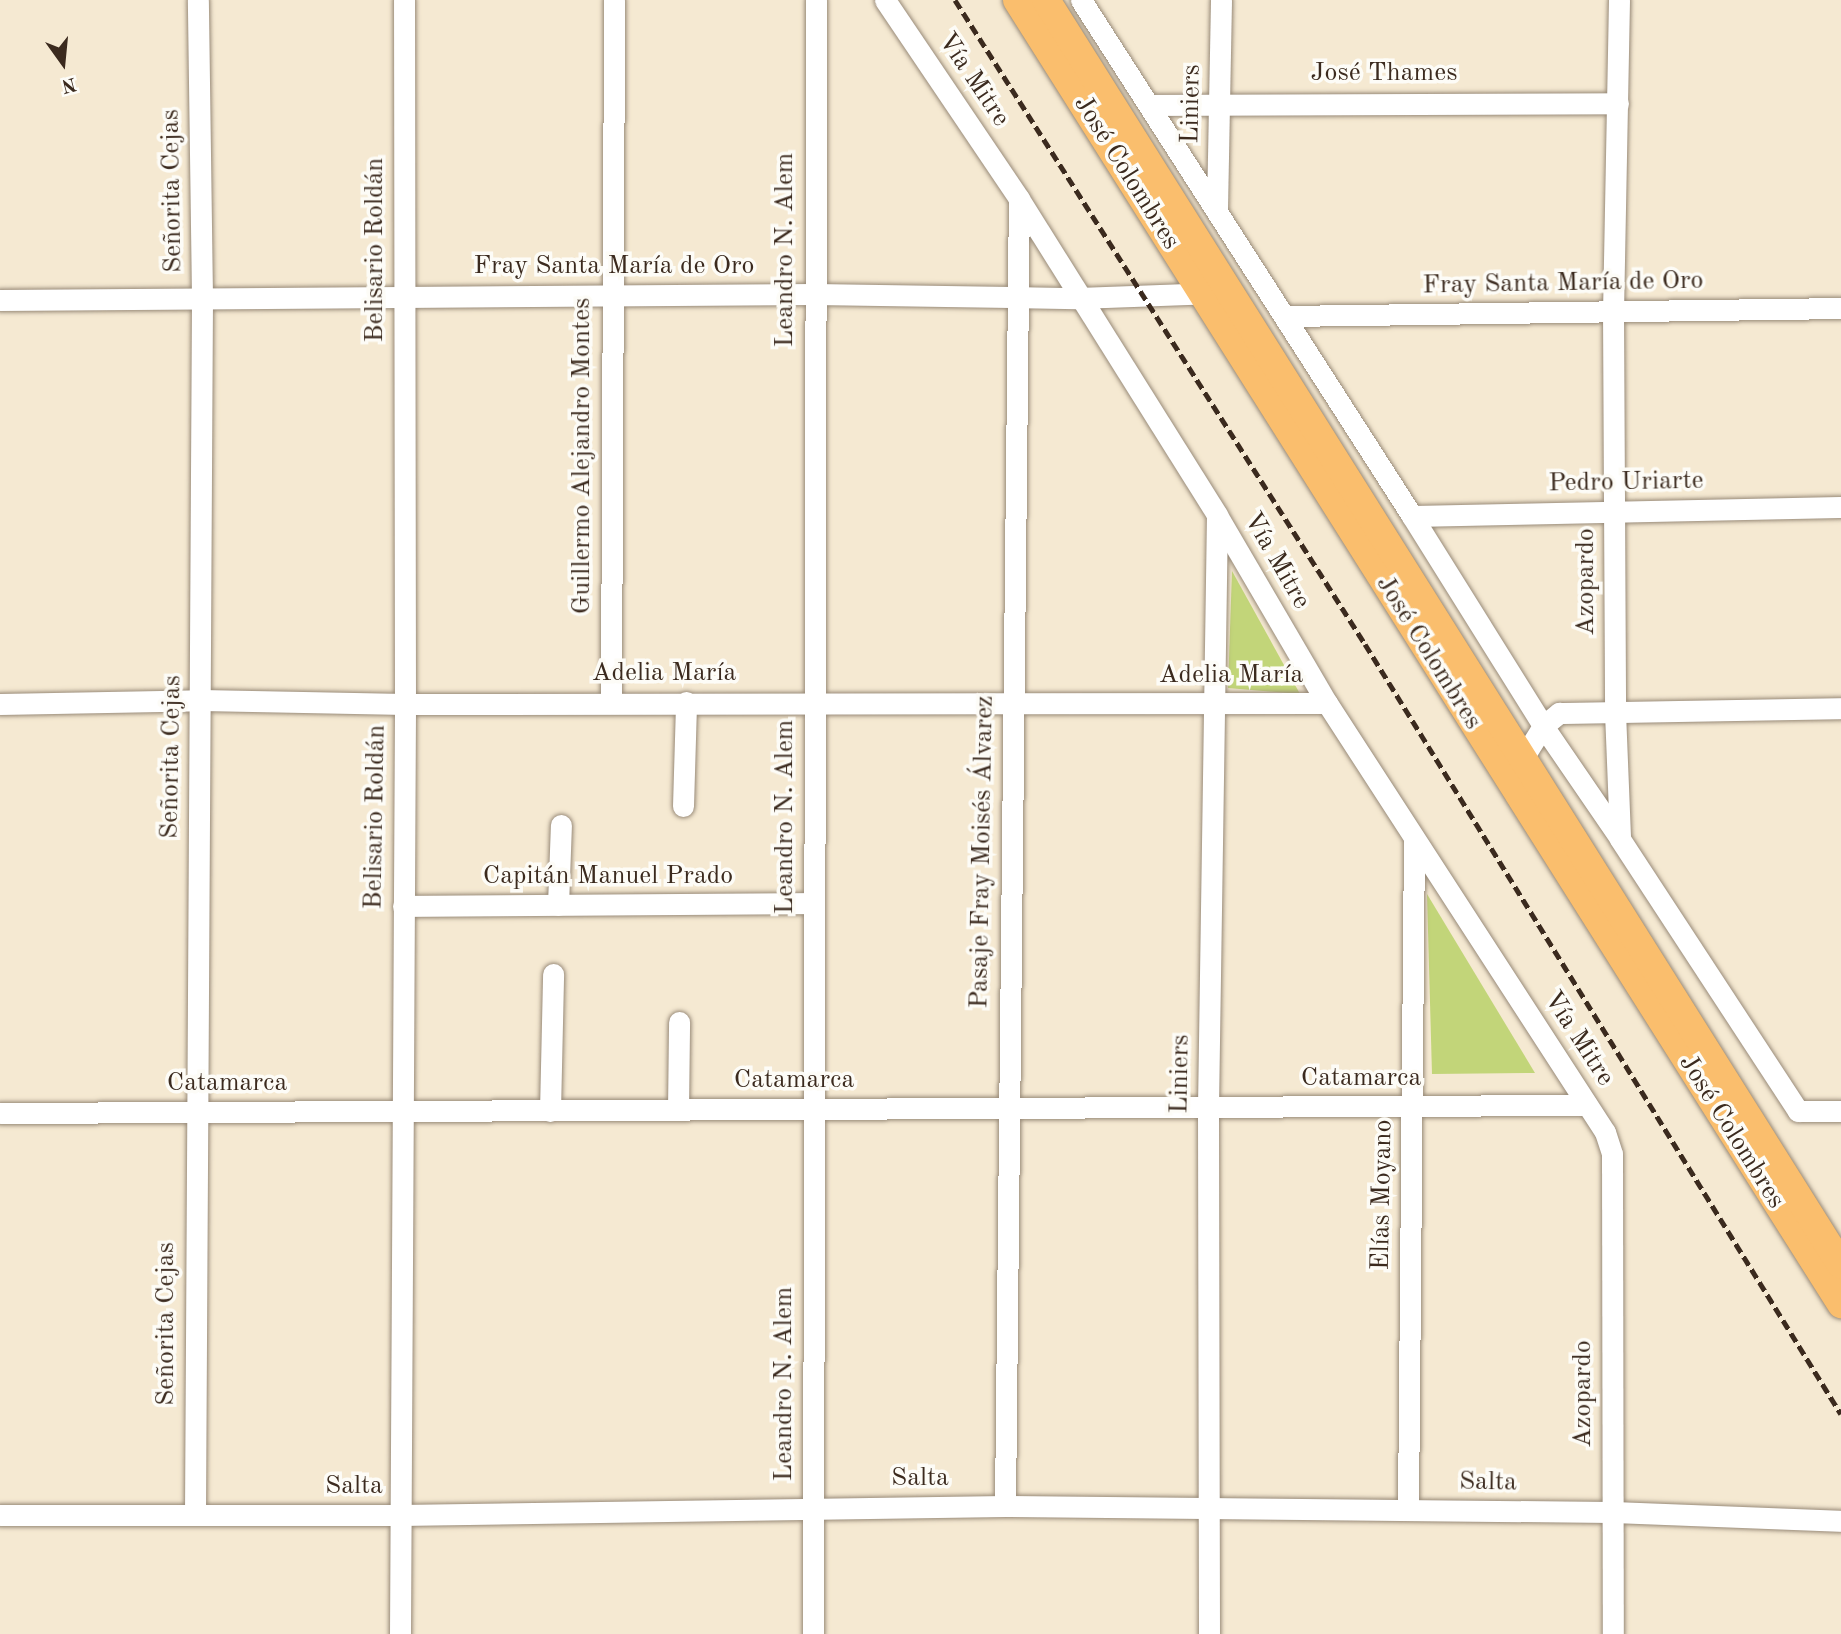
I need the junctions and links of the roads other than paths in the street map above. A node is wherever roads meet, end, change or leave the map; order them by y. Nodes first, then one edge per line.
1 (198, 0) edge
2 (404, 0) edge
3 (614, 0) edge
4 (816, 0) edge
5 (885, 0) edge
6 (1017, 0) edge
7 (1046, 0) edge
8 (1081, 0) edge
9 (1221, 0) edge
10 (1619, 0) edge
11 (1220, 102) junction
12 (1618, 103) junction
13 (1150, 105) junction
14 (1019, 199) junction
15 (1217, 209) junction
16 (1216, 293) junction
17 (814, 294) junction
18 (612, 295) junction
19 (202, 297) junction
20 (404, 297) junction
21 (1016, 297) junction
22 (1078, 298) junction
23 (0, 300) edge
24 (1841, 308) edge
25 (1613, 310) junction
26 (1285, 316) junction
27 (1841, 507) edge
28 (1616, 510) junction
29 (1217, 515) junction
30 (1412, 516) junction
31 (201, 701) junction
32 (611, 701) junction
33 (686, 702) junction
34 (1327, 703) junction
35 (0, 704) edge
36 (405, 704) junction
37 (814, 704) junction
38 (1013, 704) junction
39 (1214, 704) junction
40 (1841, 708) edge
41 (1615, 712) junction
42 (1543, 726) junction
43 (1513, 765) junction
44 (683, 807) dead end
45 (561, 824) dead end
46 (1414, 839) junction
47 (1620, 839) junction
48 (813, 903) junction
49 (558, 905) junction
50 (403, 906) junction
51 (553, 974) dead end
52 (679, 1022) dead end
53 (1587, 1105) junction
54 (1208, 1107) junction
55 (1412, 1107) junction
56 (1009, 1108) junction
57 (813, 1109) junction
58 (678, 1110) junction
59 (401, 1111) junction
60 (550, 1111) junction
61 (1841, 1111) edge
62 (195, 1112) junction
63 (0, 1113) edge
64 (1612, 1154) joint
65 (1841, 1265) edge
66 (1841, 1304) edge
67 (1005, 1506) junction
68 (814, 1507) junction
69 (1208, 1508) junction
70 (1408, 1510) junction
71 (1611, 1512) junction
72 (0, 1515) edge
73 (195, 1515) junction
74 (400, 1515) junction
75 (1841, 1521) edge
76 (400, 1634) edge
77 (813, 1634) edge
78 (1209, 1634) edge
79 (1613, 1634) edge

1 - 19 street, Señorita Cejas
2 - 20 street, Belisario Roldán
3 - 18 street, Guillermo Alejandro Montes
4 - 17 street, Leandro N. Alem
5 - 14 street, Vía Mitre
6 - 16 main road, José Colombres
7 - 16 main road, José Colombres
8 - 13 street
9 - 11 street, Liniers
10 - 12 street, Azopardo
11 - 12 street, José Thames
11 - 13 street, José Thames
11 - 15 street, Liniers
12 - 25 street, Azopardo
13 - 15 street
14 - 21 street, Pasaje Fray Moisés Álvarez
14 - 22 street, Vía Mitre
15 - 26 street
16 - 22 street, Fray Santa María de Oro
16 - 43 main road, José Colombres
17 - 18 street, Fray Santa María de Oro
17 - 21 street, Fray Santa María de Oro
17 - 37 street, Leandro N. Alem
18 - 20 street, Fray Santa María de Oro
18 - 32 street, Guillermo Alejandro Montes
19 - 20 street, Fray Santa María de Oro
19 - 23 street, Fray Santa María de Oro
19 - 31 street, Señorita Cejas
20 - 36 street, Belisario Roldán
21 - 22 street, Fray Santa María de Oro
21 - 38 street, Pasaje Fray Moisés Álvarez
22 - 29 street, Vía Mitre
24 - 25 street, Fray Santa María de Oro
25 - 26 street, Fray Santa María de Oro
25 - 28 street, Azopardo
26 - 30 street
27 - 28 street, Pedro Uriarte
28 - 30 street, Pedro Uriarte
28 - 41 street, Azopardo
29 - 34 street, Vía Mitre
29 - 39 street, Liniers
30 - 42 street
31 - 35 street, Adelia María
31 - 36 street, Adelia María
31 - 62 street, Señorita Cejas
32 - 33 street, Adelia María
32 - 36 street, Adelia María
33 - 37 street, Adelia María
33 - 44 street
34 - 39 street, Adelia María
34 - 46 street, Vía Mitre
36 - 50 street, Belisario Roldán
37 - 38 street, Adelia María
37 - 48 street, Leandro N. Alem
38 - 39 street, Adelia María
38 - 56 street, Pasaje Fray Moisés Álvarez
39 - 54 street, Liniers
40 - 41 street
41 - 42 street
41 - 47 street, Azopardo
42 - 43 street
42 - 47 street
43 - 65 main road, José Colombres
43 - 66 main road, José Colombres
45 - 49 street
46 - 53 street, Vía Mitre
46 - 55 street, Elías Moyano
47 - 61 street
48 - 49 street, Capitán Manuel Prado
48 - 57 street, Leandro N. Alem
49 - 50 street, Capitán Manuel Prado
50 - 59 street, Belisario Roldán
51 - 60 street
52 - 58 street
53 - 55 street, Catamarca
53 - 64 street, Vía Mitre
54 - 55 street, Catamarca
54 - 56 street, Catamarca
54 - 69 street, Liniers
55 - 70 street, Elías Moyano
56 - 57 street, Catamarca
56 - 67 street, Pasaje Fray Moisés Álvarez
57 - 58 street, Catamarca
57 - 68 street, Leandro N. Alem
58 - 60 street, Catamarca
59 - 60 street, Catamarca
59 - 62 street, Catamarca
59 - 74 street, Belisario Roldán
62 - 63 street, Catamarca
62 - 73 street, Señorita Cejas
64 - 71 street, Azopardo
67 - 68 street, Salta
67 - 69 street, Salta
68 - 74 street, Salta
68 - 77 street, Leandro N. Alem
69 - 70 street, Salta
69 - 78 street, Liniers
70 - 71 street, Salta
71 - 75 street, Salta
71 - 79 street, Azopardo
72 - 73 street, Salta
73 - 74 street, Salta
74 - 76 street, Belisario Roldán

